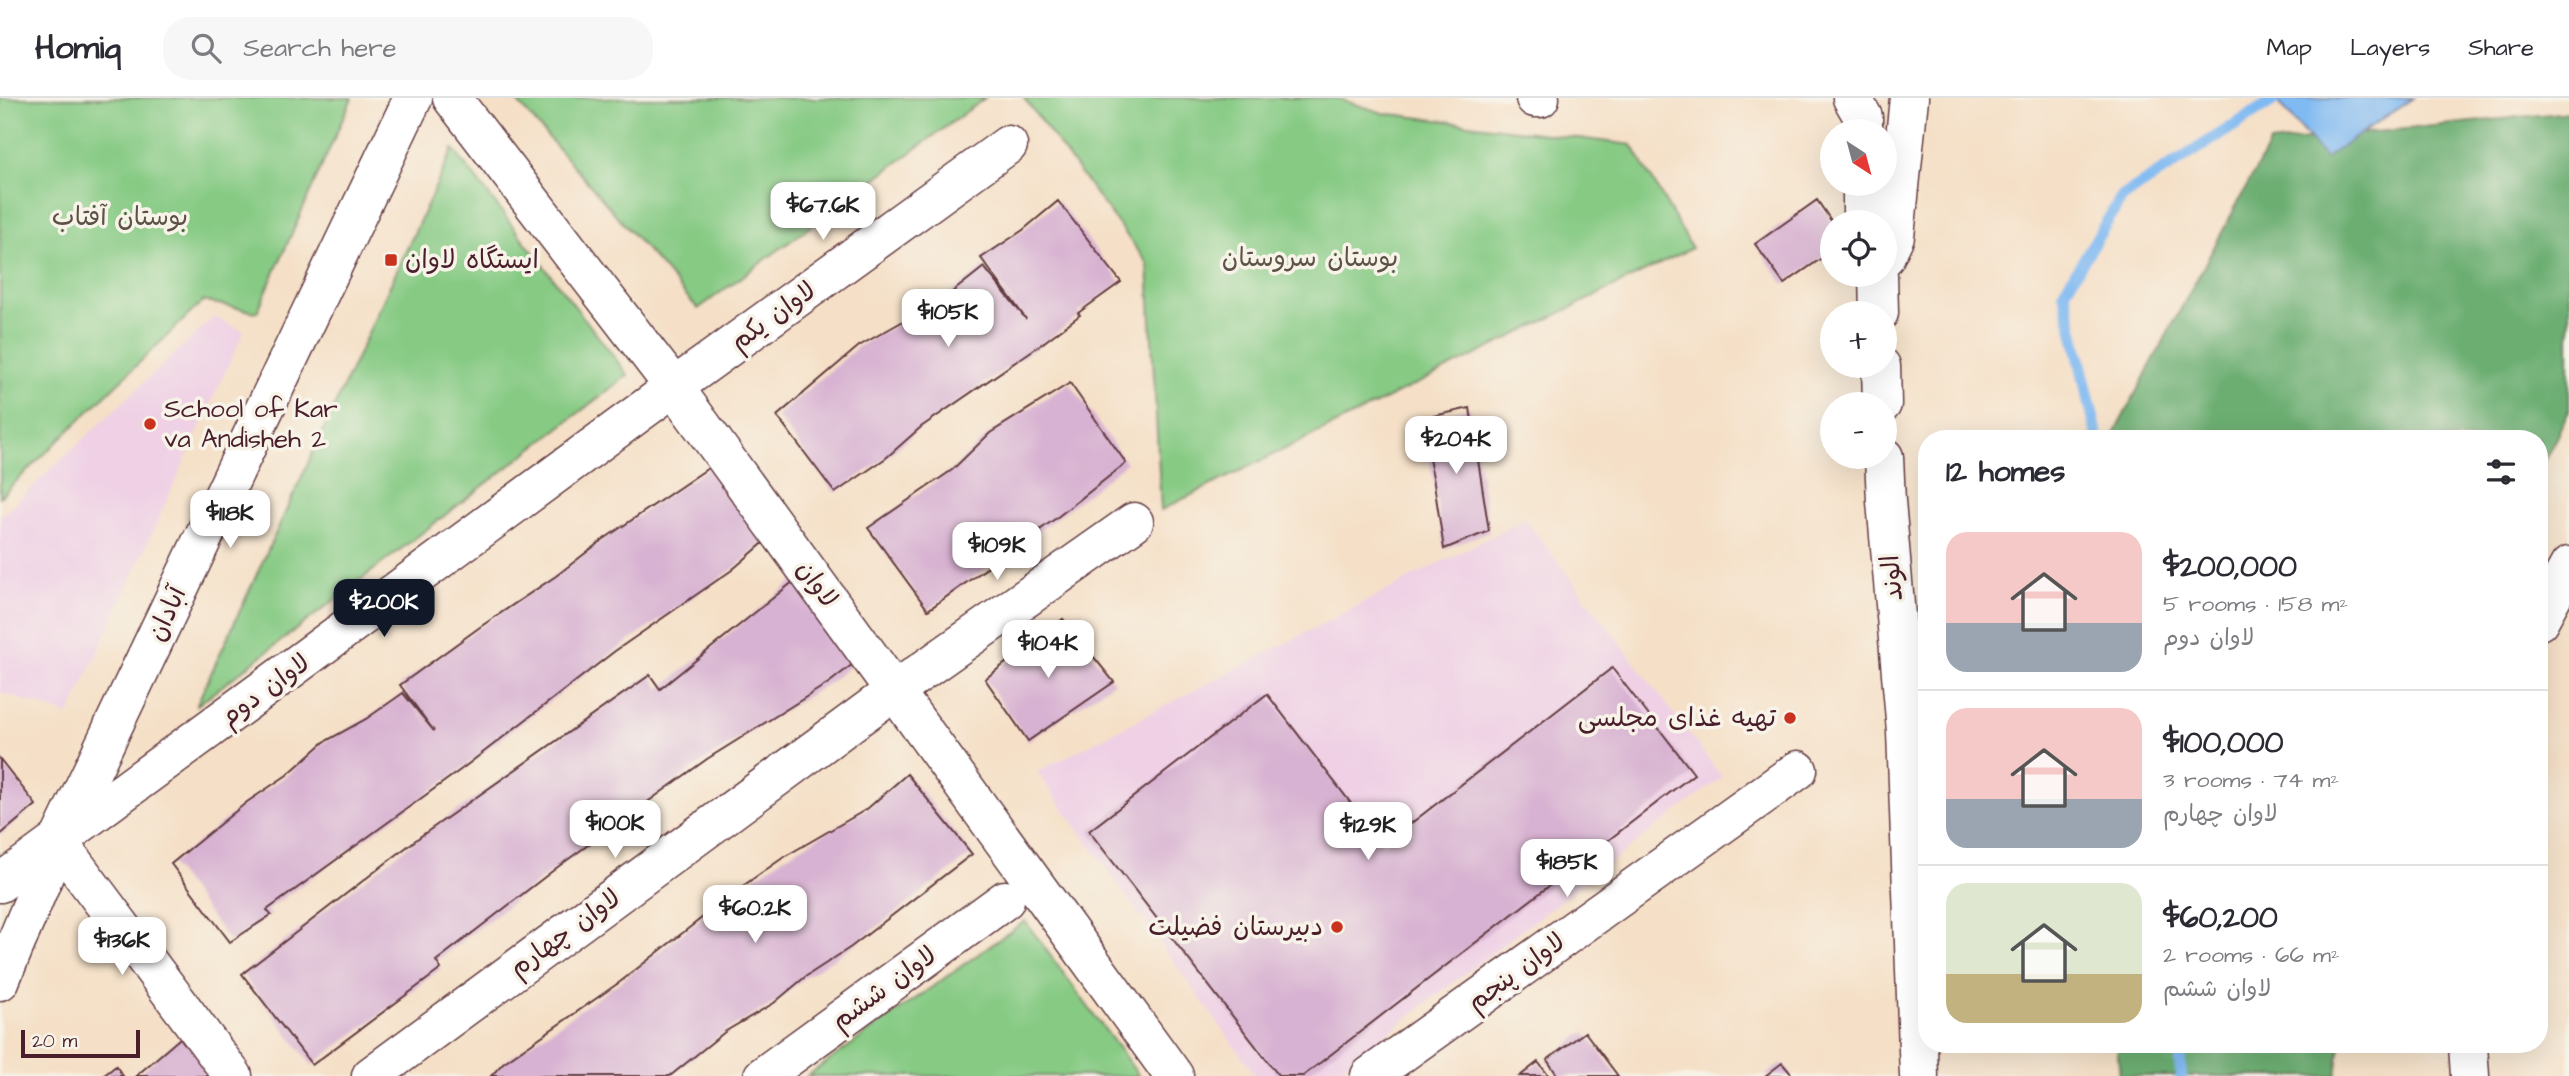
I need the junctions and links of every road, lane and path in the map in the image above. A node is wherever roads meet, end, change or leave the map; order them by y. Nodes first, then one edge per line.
1 (412, 98) edge
2 (452, 98) edge
3 (1535, 98) edge
4 (1540, 98) edge
5 (1852, 98) edge
6 (1909, 98) edge
7 (1863, 119) edge
8 (1008, 145) dead end
9 (1897, 216) edge
10 (674, 387) junction
11 (1885, 469) edge
12 (1134, 522) dead end
13 (2569, 566) edge
14 (2548, 604) edge
15 (894, 691) junction
16 (1798, 770) dead end
17 (58, 842) junction
18 (0, 883) edge
19 (1005, 900) dead end
20 (0, 981) edge
21 (1918, 1049) edge
22 (1918, 1053) edge
23 (2469, 1053) edge
24 (233, 1076) edge
25 (371, 1076) edge
26 (763, 1076) edge
27 (1174, 1076) edge
28 (1370, 1076) edge
29 (1919, 1076) edge
30 (2470, 1076) edge

1 - 17 street, آبادان
2 - 10 street, لاوان
3 - 4 street
5 - 7 street
6 - 9 street
8 - 10 street, لاوان یکم
10 - 15 street, لاوان
10 - 17 street, لاوان دوم
11 - 21 street, الوند
12 - 15 street, لاوان چهارم
13 - 14 street
15 - 25 street, لاوان چهارم
15 - 27 street, لاوان
16 - 28 street, لاوان پنجم
17 - 18 street, لاوان دوم
17 - 20 street, آبادان
17 - 24 street
19 - 26 street, لاوان ششم
22 - 29 street, الوند
23 - 30 street

